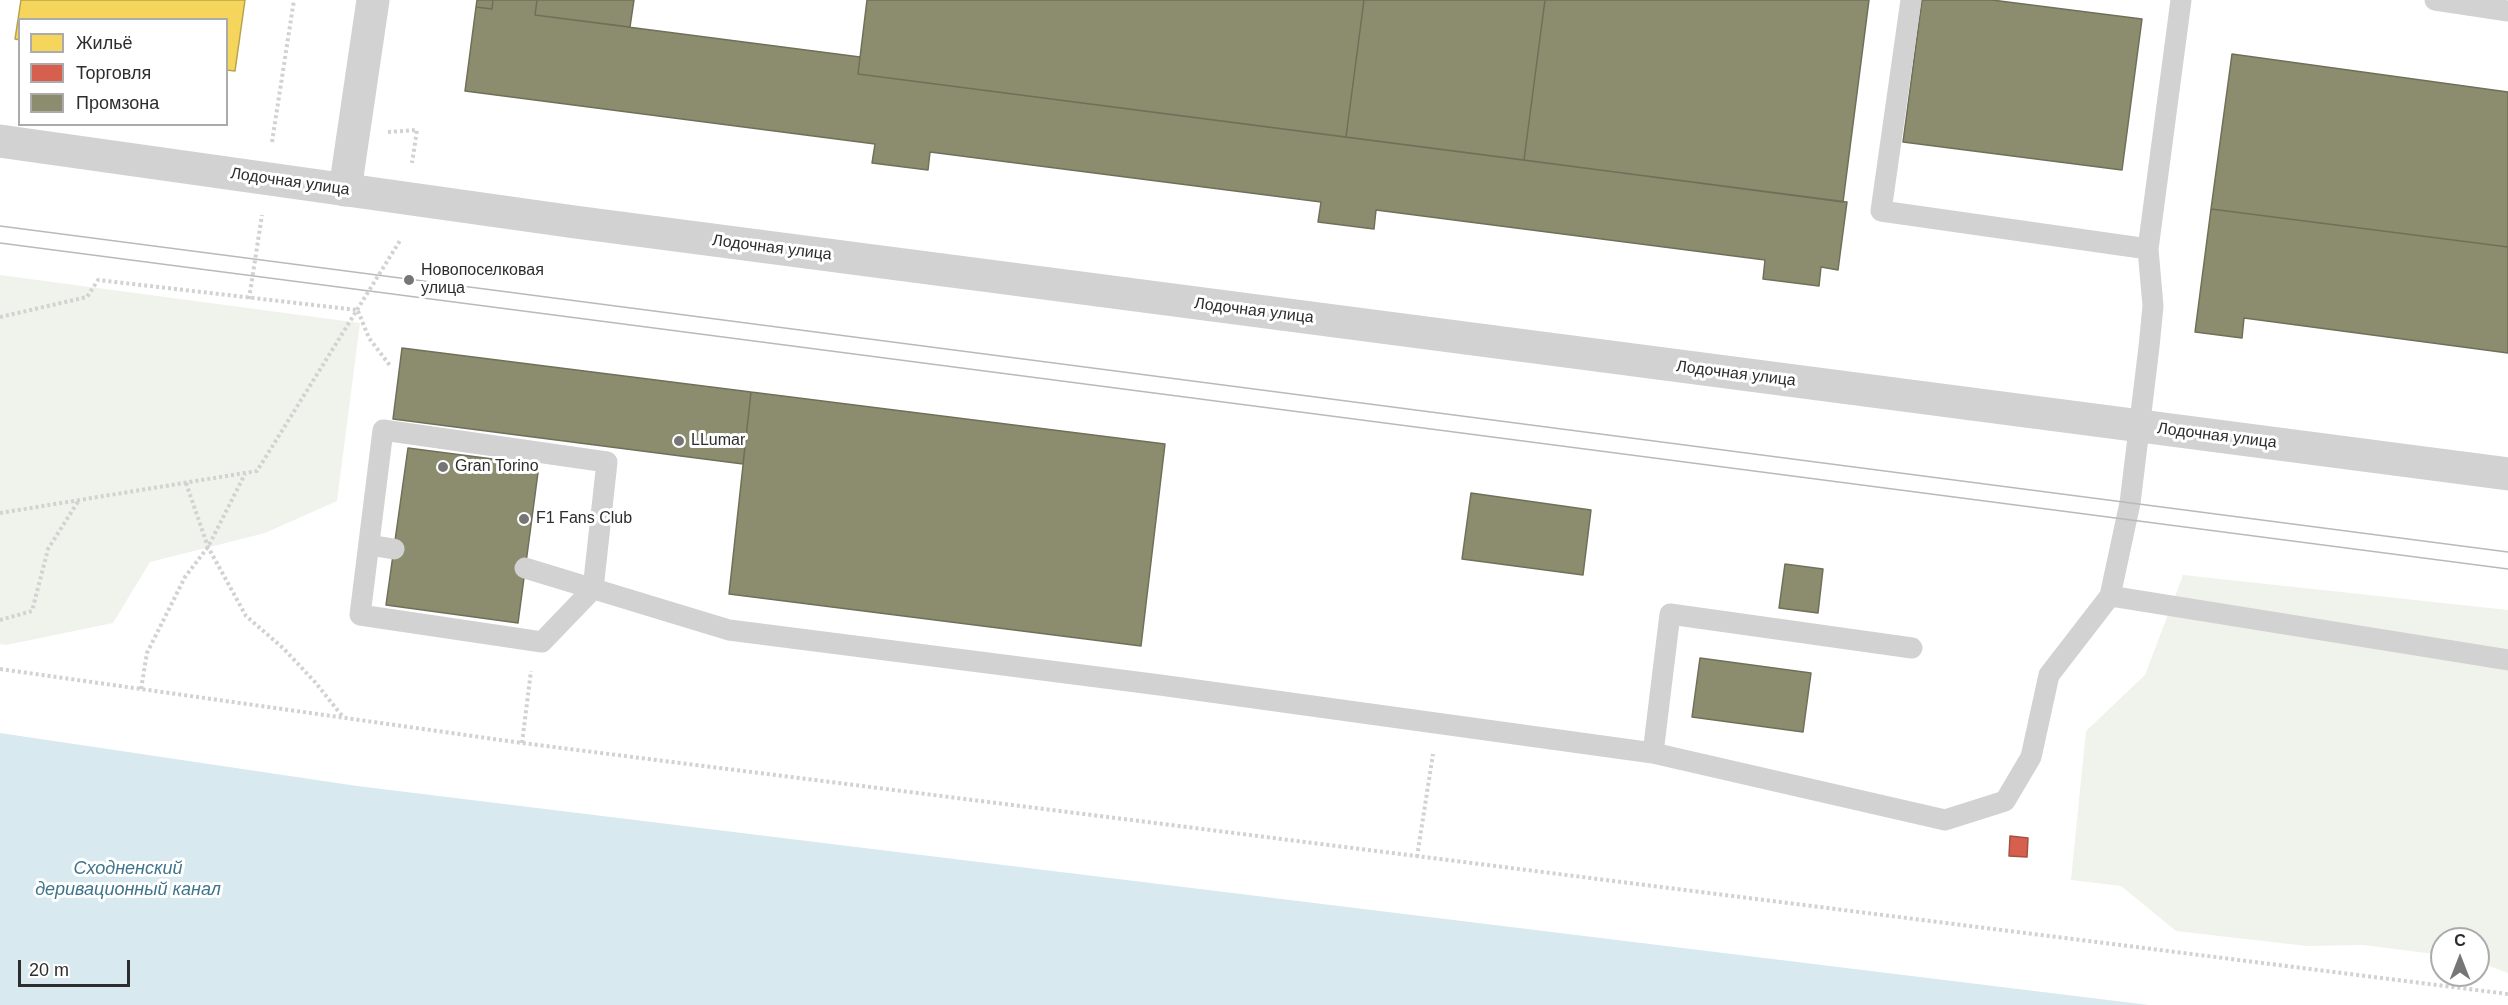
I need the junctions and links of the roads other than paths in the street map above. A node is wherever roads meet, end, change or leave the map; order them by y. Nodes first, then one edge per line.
1 (373, 0) edge
2 (1911, 0) edge
3 (2181, 0) edge
4 (2435, 0) edge
5 (2508, 11) edge
6 (0, 141) edge
7 (345, 190) junction
8 (2148, 249) junction
9 (2140, 426) junction
10 (2508, 474) edge
11 (369, 545) junction
12 (394, 549) dead end
13 (525, 568) dead end
14 (593, 589) junction
15 (2110, 596) junction
16 (1912, 648) dead end
17 (2508, 660) edge
18 (1653, 753) junction

1 - 7 street
2 - 8 lane
3 - 8 lane
4 - 5 lane
6 - 7 street, Лодочная улица
7 - 9 street, Лодочная улица
8 - 9 lane
9 - 10 street, Лодочная улица
9 - 15 lane
11 - 12 lane
11 - 14 lane
11 - 14 lane
13 - 14 lane
14 - 18 lane
15 - 17 lane
15 - 18 lane
16 - 18 lane

